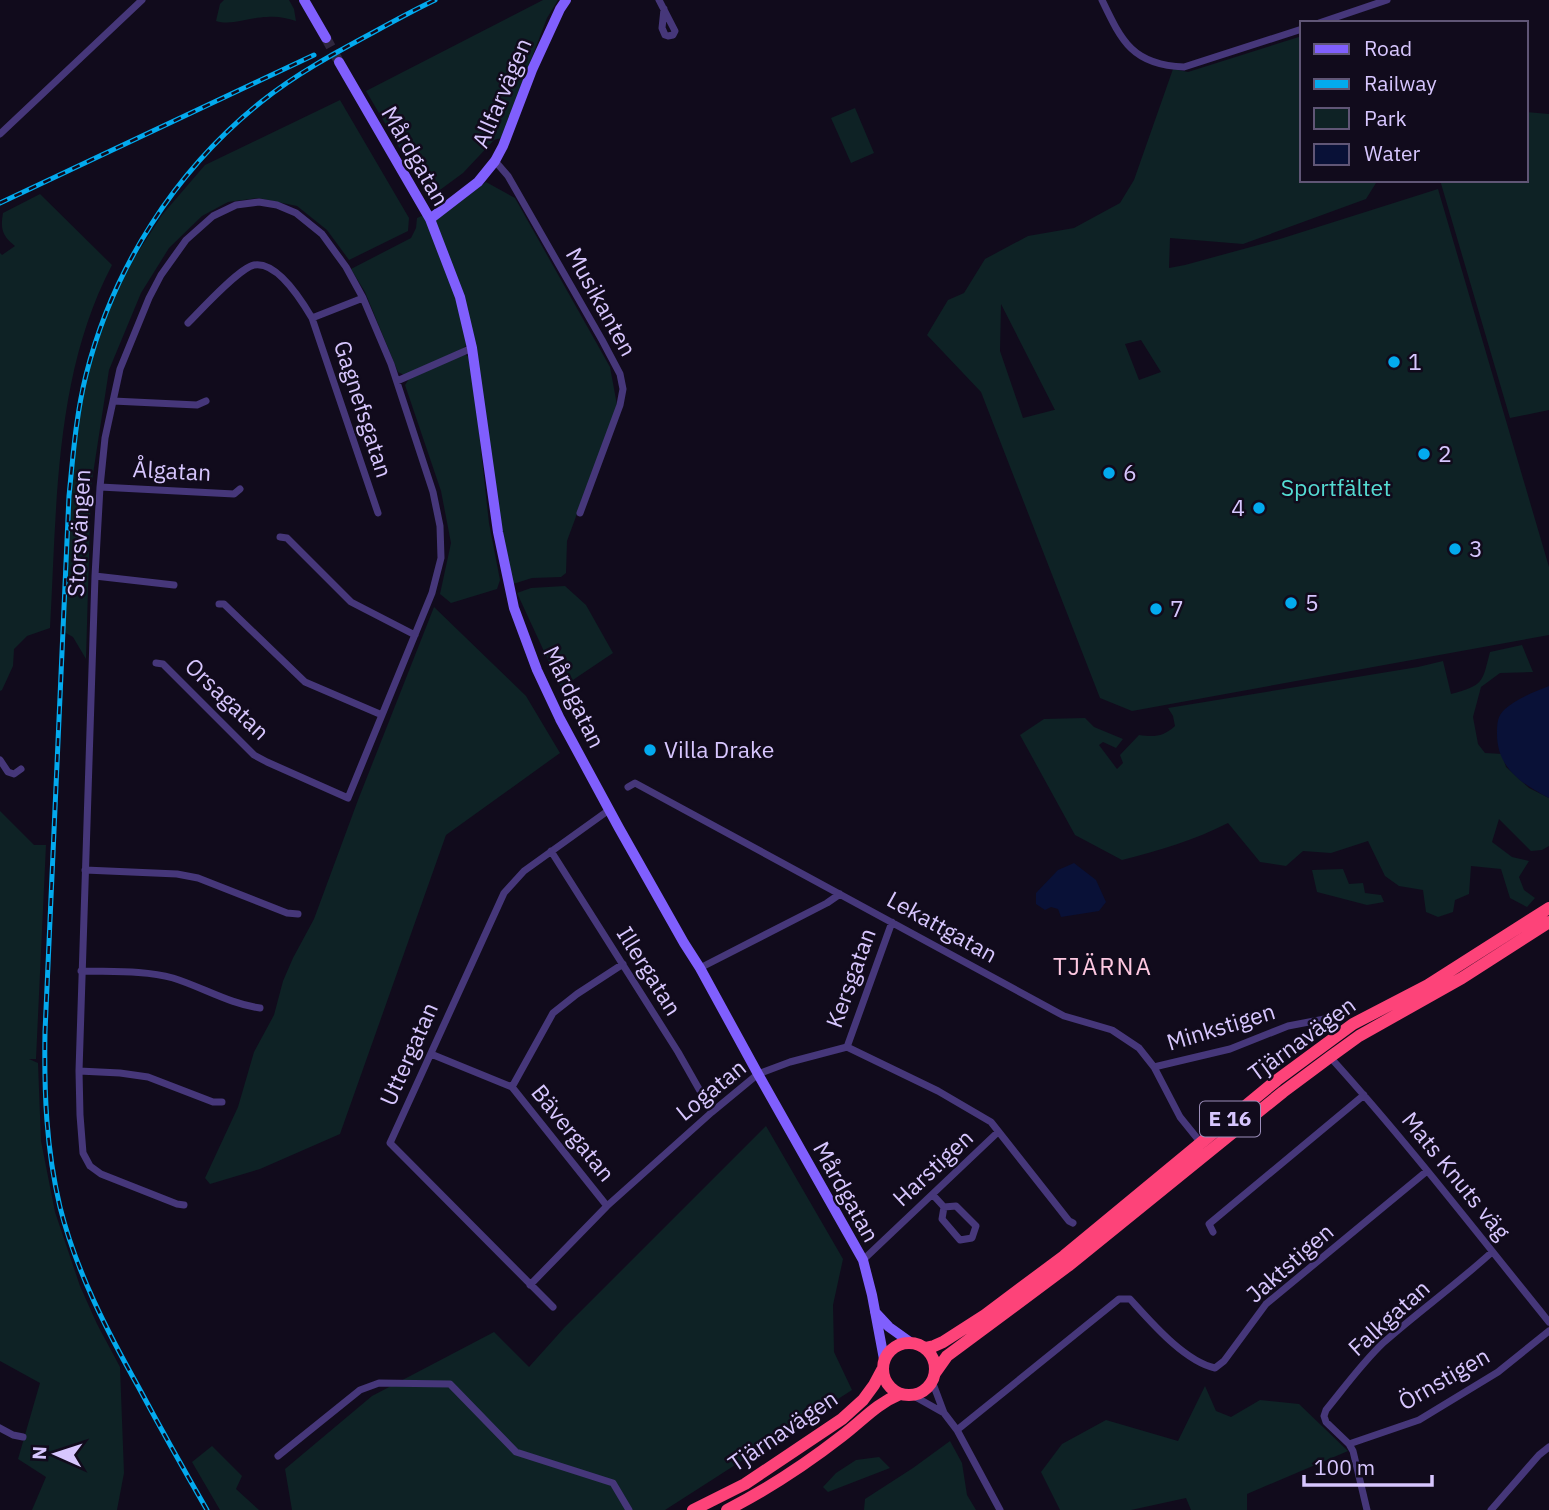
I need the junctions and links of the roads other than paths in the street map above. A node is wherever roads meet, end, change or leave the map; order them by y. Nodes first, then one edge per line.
1 (142, 0) edge
2 (304, 0) edge
3 (566, 0) edge
4 (659, 0) edge
5 (1102, 0) edge
6 (1387, 0) edge
7 (664, 9) dead end
8 (1325, 21) edge
9 (1300, 30) edge
10 (326, 38) tunnel mouth
11 (339, 62) tunnel mouth
12 (0, 134) edge
13 (495, 161) junction
14 (430, 219) junction
15 (363, 298) junction
16 (312, 318) junction
17 (188, 323) dead end
18 (472, 348) junction
19 (397, 381) junction
20 (113, 401) junction
21 (206, 401) dead end
22 (100, 487) junction
23 (240, 489) dead end
24 (378, 513) dead end
25 (580, 513) dead end
26 (280, 537) dead end
27 (95, 576) junction
28 (174, 584) dead end
29 (219, 604) dead end
30 (415, 635) junction
31 (156, 663) dead end
32 (382, 716) junction
33 (0, 760) edge
34 (21, 769) dead end
35 (628, 787) dead end
36 (348, 798) joint
37 (609, 810) junction
38 (551, 851) junction
39 (85, 870) junction
40 (839, 894) junction
41 (1549, 908) edge
42 (298, 914) dead end
43 (892, 922) junction
44 (1549, 922) edge
45 (623, 964) junction
46 (700, 968) junction
47 (81, 971) junction
48 (260, 1008) dead end
49 (1340, 1016) dead end
50 (847, 1047) junction
51 (432, 1054) junction
52 (1330, 1057) junction
53 (1154, 1067) junction
54 (79, 1071) junction
55 (758, 1074) junction
56 (512, 1087) junction
57 (1364, 1095) junction
58 (222, 1102) dead end
59 (712, 1112) junction
60 (998, 1132) junction
61 (1200, 1143) junction
62 (1427, 1171) junction
63 (933, 1195) junction
64 (184, 1205) dead end
65 (607, 1206) junction
66 (944, 1207) junction
67 (1073, 1223) dead end
68 (1213, 1232) dead end
69 (1492, 1252) junction
70 (863, 1260) junction
71 (530, 1285) junction
72 (553, 1307) dead end
73 (875, 1311) junction
74 (1549, 1322) edge
75 (1549, 1331) edge
76 (910, 1342) junction
77 (925, 1348) junction
78 (883, 1365) junction
79 (934, 1377) junction
80 (906, 1395) junction
81 (944, 1413) junction
82 (0, 1428) edge
83 (957, 1430) junction
84 (23, 1437) dead end
85 (1349, 1444) junction
86 (1549, 1447) edge
87 (278, 1455) dead end
88 (629, 1510) edge
89 (694, 1510) edge
90 (727, 1510) edge
91 (1000, 1510) edge
92 (1367, 1510) edge
93 (1491, 1510) edge

1 - 12 street
2 - 10 street
3 - 13 street, Allfarvägen
4 - 7 street
5 - 9 street
6 - 8 street
11 - 14 street, Mårdgatan
13 - 14 street, Allfarvägen
13 - 25 street, Musikanten
14 - 18 street, Mårdgatan
15 - 16 street, Gagnefsgatan
15 - 19 street, Storsvängen
15 - 20 street, Storsvängen
16 - 17 street, Gagnefsgatan
16 - 24 street, Gagnefsgatan
18 - 19 street
18 - 37 street, Mårdgatan
19 - 30 street, Storsvängen
20 - 21 street
20 - 22 street, Storsvängen
22 - 23 street, Ålgatan
22 - 27 street, Storsvängen
26 - 30 street
27 - 28 street
27 - 39 street, Storsvängen
29 - 32 street
30 - 32 street, Storsvängen
31 - 36 street, Orsagatan
32 - 36 street, Storsvängen
33 - 34 street
35 - 40 street, Lekattgatan
37 - 38 street, Uttergatan
37 - 46 street, Mårdgatan
38 - 45 street, Illergatan
38 - 51 street, Uttergatan
39 - 42 street
39 - 47 street, Storsvängen
40 - 43 street, Lekattgatan
40 - 46 street
41 - 61 highway, Tjärnavägen / E 16
43 - 50 street, Kersgatan
43 - 53 street, Lekattgatan
44 - 52 highway, Tjärnavägen / E 16
45 - 56 street
45 - 59 street, Illergatan
46 - 55 street, Mårdgatan
47 - 48 street
47 - 54 street, Storsvängen
49 - 53 street, Minkstigen
50 - 55 street, Logatan
50 - 60 street
51 - 56 street, Bävergatan
51 - 71 street, Uttergatan
52 - 57 street, Mats Knuts väg
52 - 79 highway, Tjärnavägen / E 16
53 - 61 street, Lekattgatan
54 - 58 street
54 - 64 street, Storsvängen
55 - 59 street, Logatan
55 - 70 street, Mårdgatan
56 - 65 street, Bävergatan
57 - 62 street, Mats Knuts väg
57 - 68 street
59 - 65 street, Logatan
60 - 63 street, Harstigen
60 - 67 street
61 - 77 highway, Tjärnavägen / E 16
62 - 69 street, Mats Knuts väg
62 - 83 street, Jaktstigen
63 - 66 street
63 - 70 street, Harstigen
65 - 71 street, Logatan
66 - 66 street
69 - 74 street, Mats Knuts väg
69 - 85 street, Falkgatan
70 - 73 street, Mårdgatan
71 - 72 street, Uttergatan
73 - 76 street
73 - 78 street, Mårdgatan
75 - 85 street, Örnstigen
76 - 77 highway
76 - 78 highway
77 - 79 highway
78 - 80 highway
78 - 89 highway, Tjärnavägen
79 - 80 highway, E 16
79 - 81 street
80 - 81 street
80 - 90 highway, Tjärnavägen / E 16
81 - 83 street
82 - 84 street
83 - 91 street
85 - 92 street
86 - 93 street
87 - 88 street

